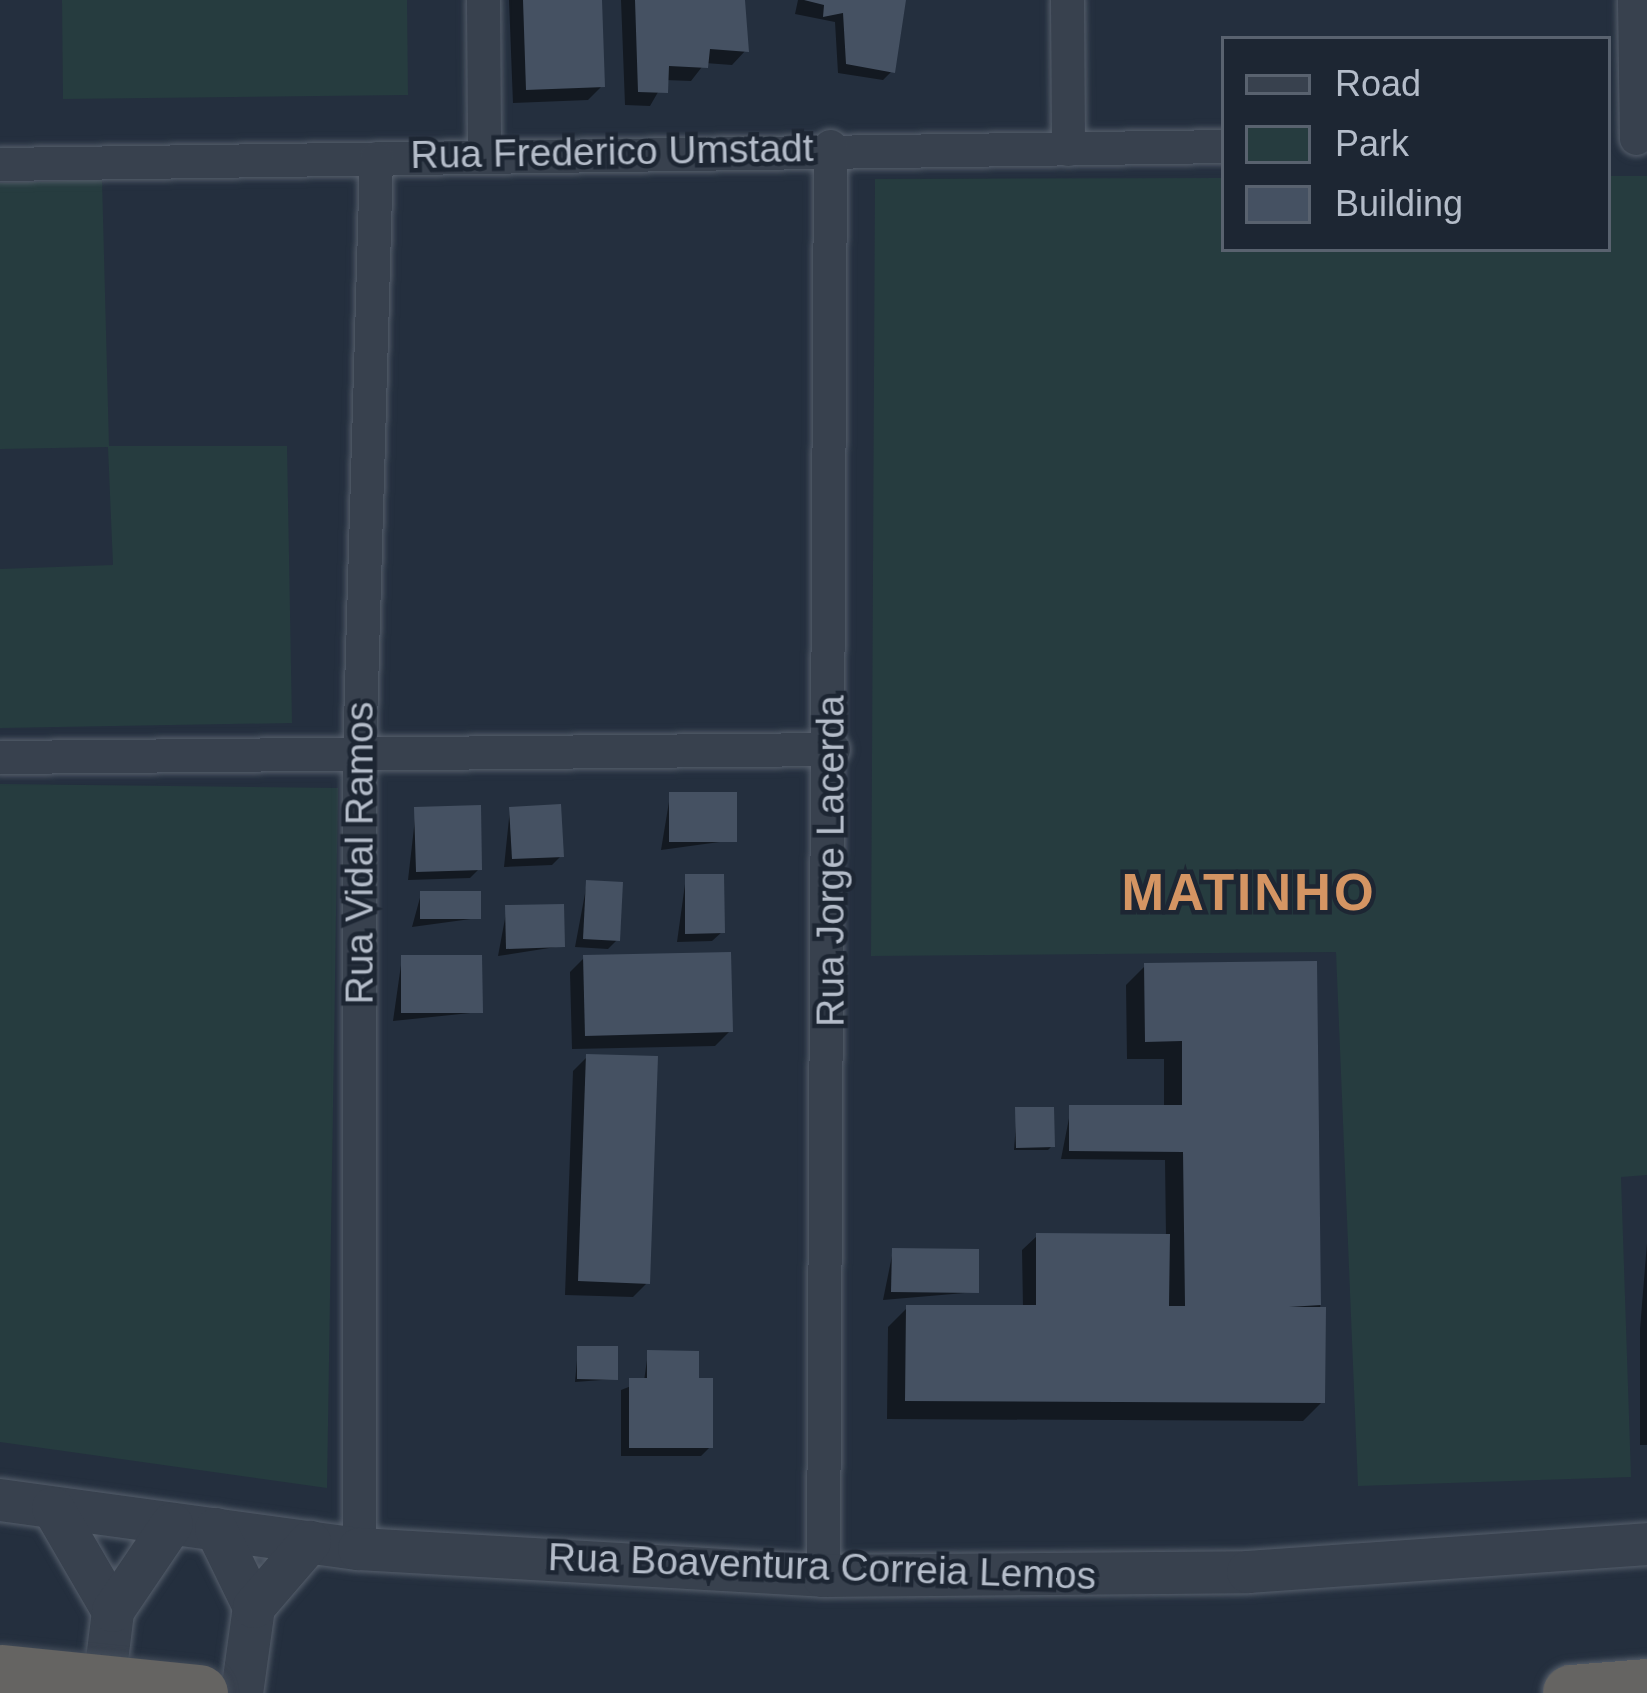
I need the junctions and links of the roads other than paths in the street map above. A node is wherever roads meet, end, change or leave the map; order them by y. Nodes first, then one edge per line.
1 (483, 0) edge
2 (1066, 0) edge
3 (1634, 0) edge
4 (1630, 138) edge
5 (830, 146) junction
6 (1221, 146) edge
7 (1068, 149) junction
8 (484, 153) junction
9 (376, 158) junction
10 (0, 164) edge
11 (833, 749) junction
12 (0, 757) edge
13 (359, 759) junction
14 (0, 1500) edge
15 (53, 1508) junction
16 (172, 1523) junction
17 (216, 1529) junction
18 (310, 1542) junction
19 (1647, 1544) edge
20 (359, 1549) junction
21 (823, 1576) junction
22 (254, 1607) junction
23 (113, 1611) junction
24 (1, 1673) edge
25 (1647, 1687) edge
26 (103, 1693) edge
27 (199, 1693) edge
28 (242, 1693) edge
29 (1571, 1693) edge

1 - 8 street
2 - 7 street
3 - 4 street
5 - 7 street, Rua Frederico Umstadt
5 - 8 street, Rua Frederico Umstadt
5 - 11 street, Rua Jorge Lacerda
6 - 7 street, Rua Frederico Umstadt
8 - 9 street, Rua Frederico Umstadt
9 - 10 street, Rua Frederico Umstadt
9 - 13 street, Rua Vidal Ramos
11 - 13 street
11 - 21 street, Rua Jorge Lacerda
12 - 13 street
13 - 20 street, Rua Vidal Ramos
14 - 15 street, Rua Boaventura Correia Lemos
15 - 16 street, Rua Boaventura Correia Lemos
15 - 23 street
16 - 17 street, Rua Boaventura Correia Lemos
16 - 23 street
17 - 18 street, Rua Boaventura Correia Lemos
17 - 22 street
18 - 20 street, Rua Boaventura Correia Lemos
18 - 22 street
19 - 21 street, Rua Boaventura Correia Lemos
20 - 21 street, Rua Boaventura Correia Lemos
22 - 28 street
23 - 26 street
24 - 27 highway, bridge
25 - 29 highway

